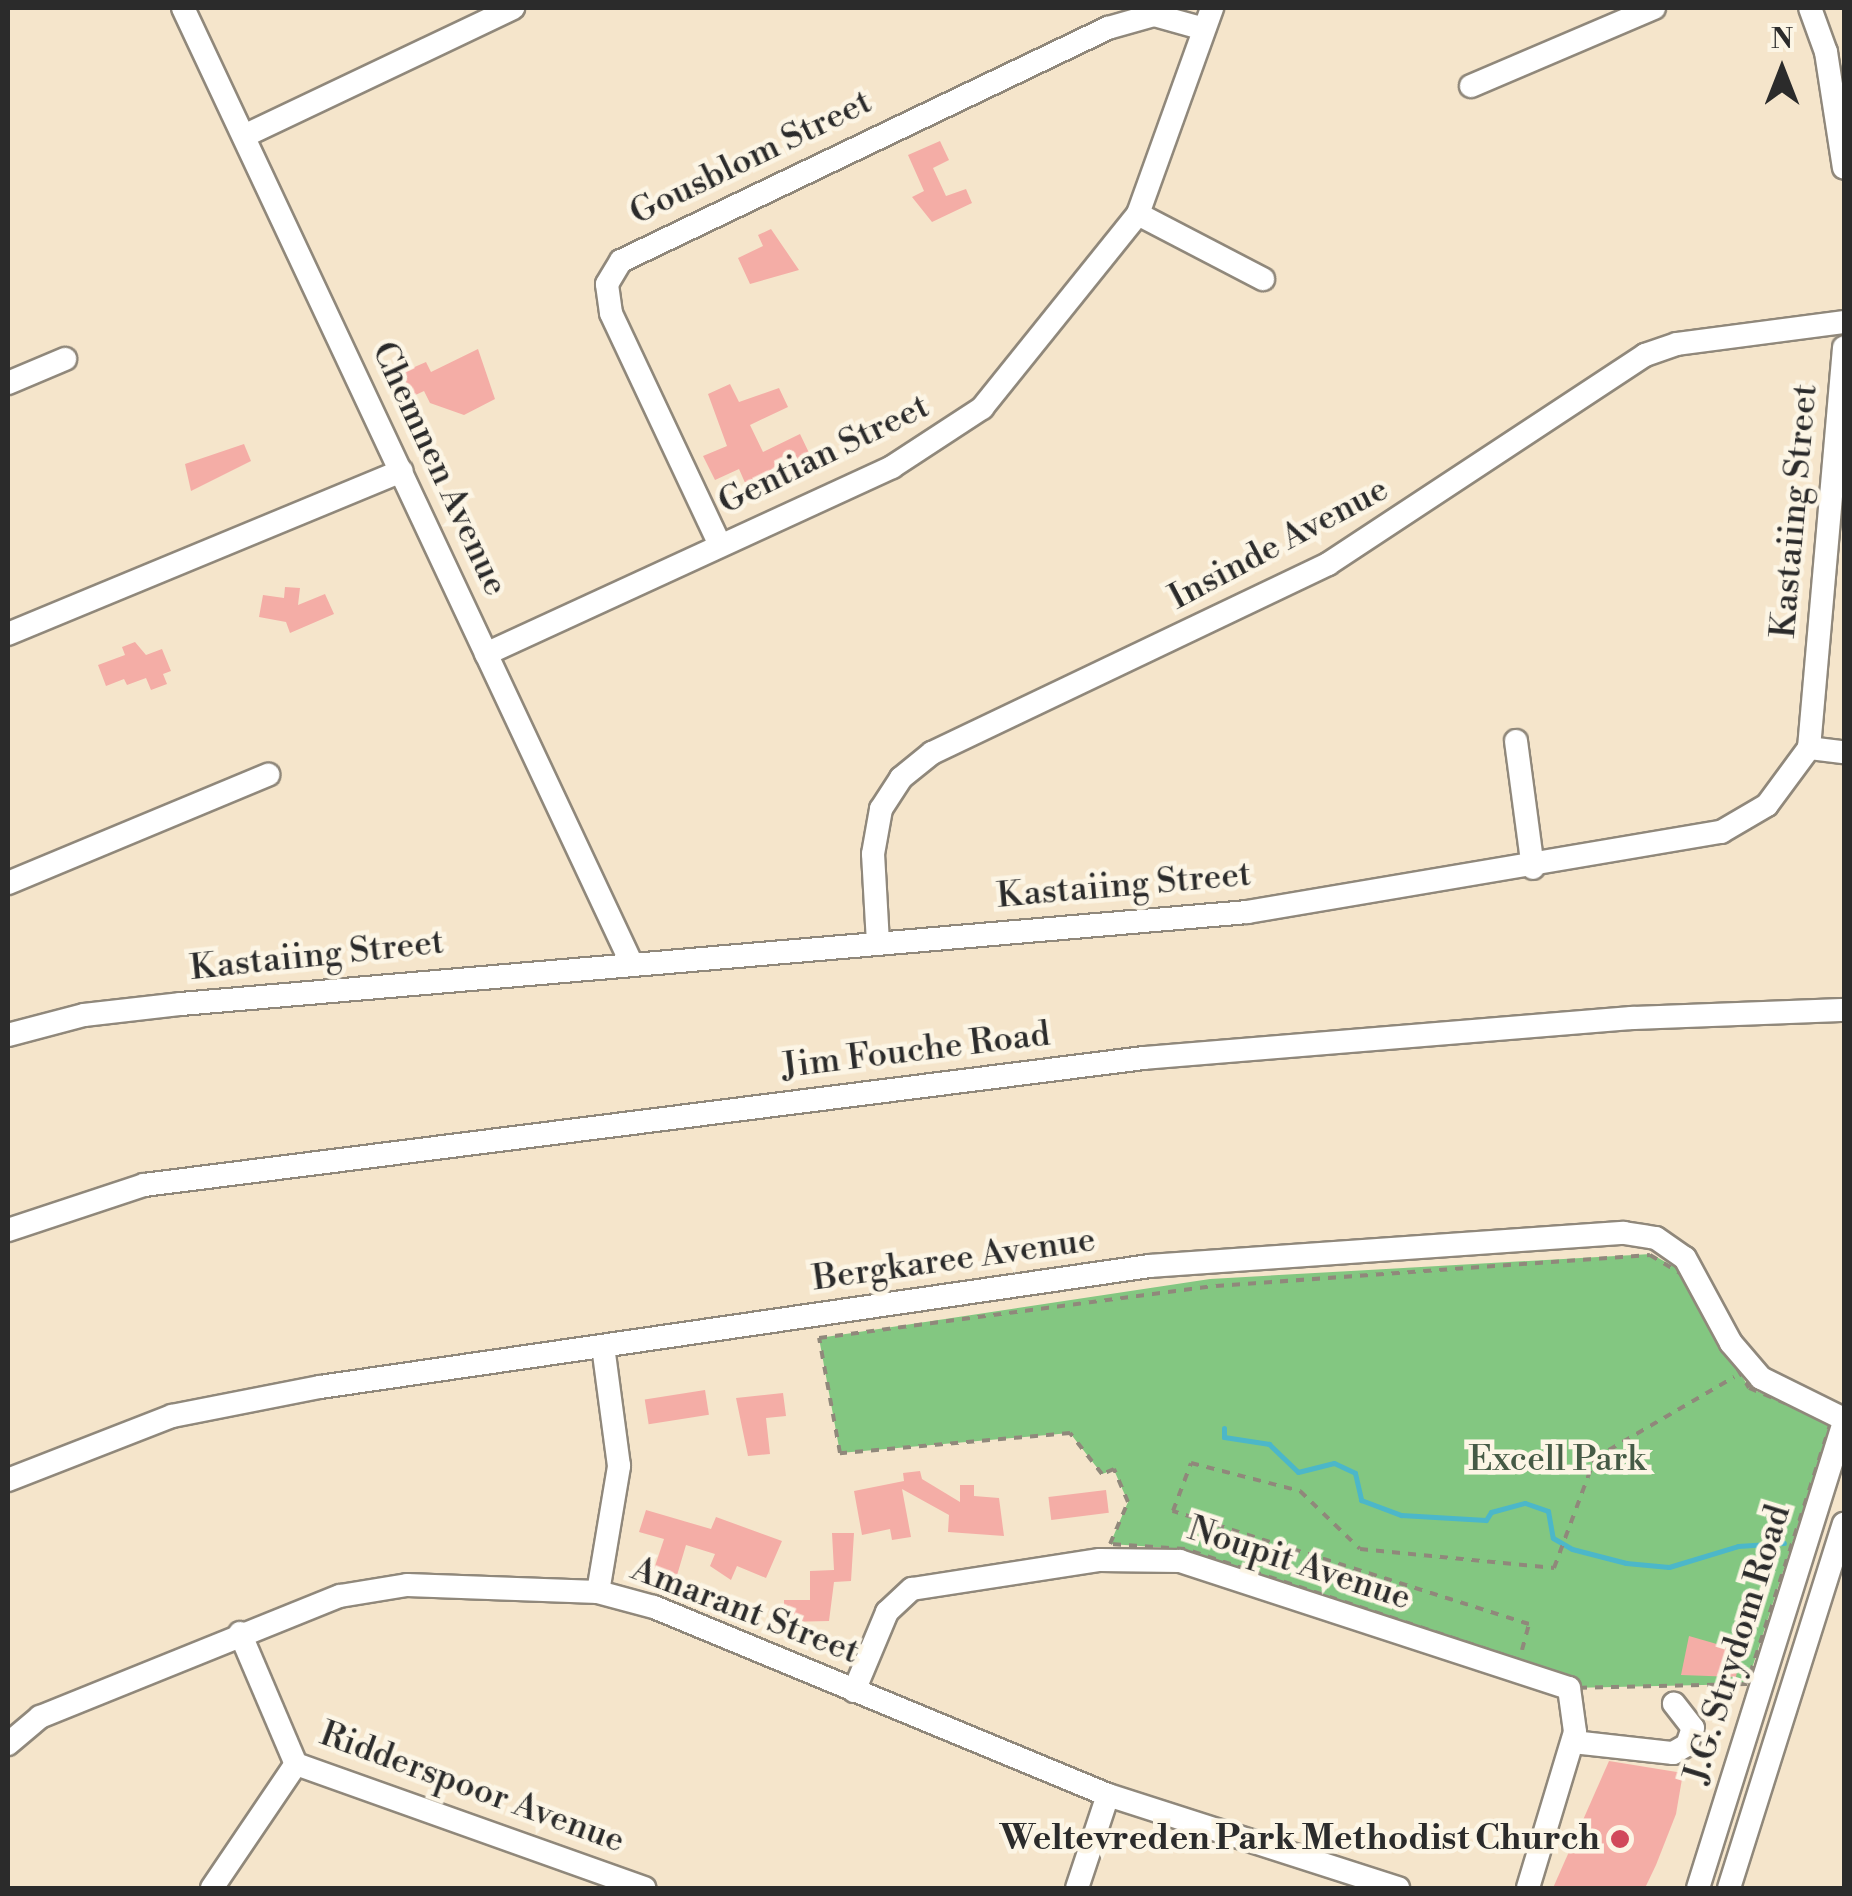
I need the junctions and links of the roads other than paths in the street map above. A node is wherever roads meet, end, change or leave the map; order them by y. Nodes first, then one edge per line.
1 (183, 8) edge
2 (514, 8) edge
3 (1654, 8) edge
4 (1810, 8) edge
5 (487, 13) edge
6 (1206, 18) edge
7 (1470, 86) dead end
8 (244, 136) junction
9 (1844, 168) edge
10 (1138, 214) junction
11 (1262, 280) dead end
12 (1844, 322) edge
13 (1844, 348) edge
14 (64, 360) dead end
15 (8, 383) edge
16 (402, 470) junction
17 (720, 545) junction
18 (8, 634) edge
19 (486, 654) junction
20 (1516, 741) dead end
21 (1809, 748) junction
22 (1844, 752) edge
23 (268, 775) dead end
24 (1532, 868) junction
25 (8, 883) edge
26 (878, 943) junction
27 (630, 960) junction
28 (1844, 1010) edge
29 (8, 1034) edge
30 (8, 1230) edge
31 (603, 1346) junction
32 (1844, 1420) edge
33 (8, 1480) edge
34 (1844, 1524) edge
35 (598, 1592) junction
36 (240, 1632) junction
37 (854, 1691) junction
38 (1674, 1704) dead end
39 (1572, 1742) junction
40 (8, 1744) edge
41 (296, 1764) junction
42 (1108, 1795) junction
43 (212, 1888) edge
44 (645, 1888) edge
45 (1077, 1888) edge
46 (1398, 1888) edge
47 (1528, 1888) edge
48 (1698, 1888) edge
49 (1729, 1888) edge

1 - 8 street, Chemnen Avenue
2 - 5 street
3 - 7 street
4 - 9 street
5 - 8 street
6 - 10 street, Gentian Street
6 - 17 street, Gousblom Street
8 - 16 street, Chemnen Avenue
10 - 11 street
10 - 17 street, Gentian Street
12 - 26 street, Insinde Avenue
13 - 21 street, Kastaiing Street
14 - 15 street
16 - 18 street
16 - 19 street, Chemnen Avenue
17 - 19 street, Gentian Street
19 - 27 street, Chemnen Avenue
20 - 24 street
21 - 22 street
21 - 24 street, Kastaiing Street
23 - 25 street
24 - 26 street, Kastaiing Street
26 - 27 street, Kastaiing Street
27 - 29 street, Kastaiing Street
28 - 30 street, Jim Fouche Road
31 - 32 street, Bergkaree Avenue
31 - 33 street, Bergkaree Avenue
31 - 35 street
32 - 48 street, J.G. Strydom Road
34 - 49 street, J.G. Strydom Road
35 - 36 street, Amarant Street
35 - 37 street, Amarant Street
36 - 40 street, Amarant Street
36 - 41 street, Ridderspoor Avenue
37 - 39 street, Noupit Avenue
37 - 42 street, Amarant Street
38 - 39 street
39 - 47 street
41 - 43 street
41 - 44 street, Ridderspoor Avenue
42 - 45 street
42 - 46 street, Amarant Street

